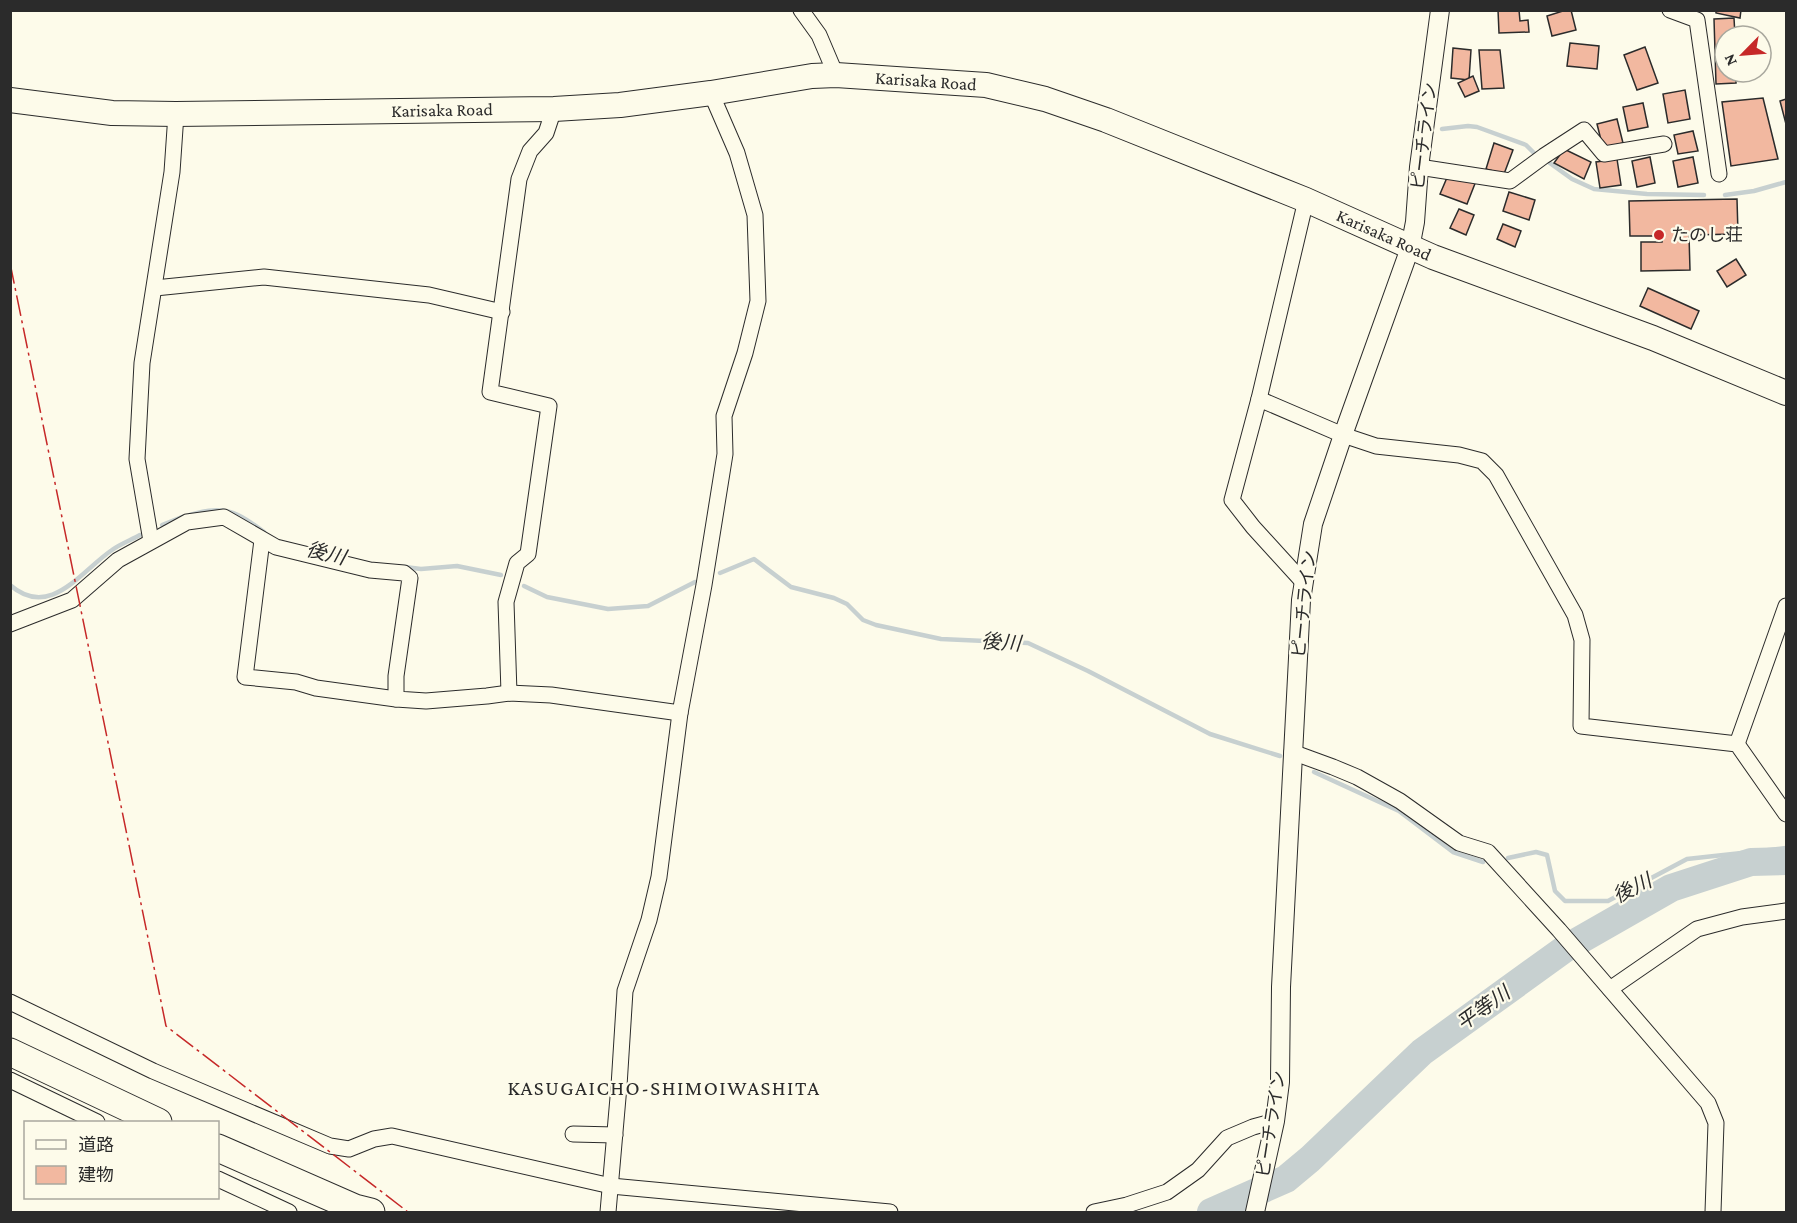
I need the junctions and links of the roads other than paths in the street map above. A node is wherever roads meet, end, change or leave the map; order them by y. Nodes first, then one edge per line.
1 (801, 10) edge
2 (1440, 10) edge
3 (1670, 10) edge
4 (836, 75) junction
5 (711, 93) junction
6 (10, 100) edge
7 (554, 109) junction
8 (176, 114) junction
9 (1664, 144) dead end
10 (1419, 167) junction
11 (1719, 174) dead end
12 (1306, 201) junction
13 (1410, 248) junction
14 (155, 288) junction
15 (502, 312) junction
16 (1786, 393) edge
17 (1259, 399) junction
18 (1343, 435) junction
19 (262, 540) junction
20 (151, 541) junction
21 (1304, 583) junction
22 (1786, 606) edge
23 (10, 624) edge
24 (509, 693) junction
25 (396, 699) junction
26 (680, 713) junction
27 (1737, 744) junction
28 (1292, 752) junction
29 (1786, 814) edge
30 (1786, 911) edge
31 (1610, 989) junction
32 (10, 1002) edge
33 (10, 1052) edge
34 (10, 1080) edge
35 (95, 1121) edge
36 (156, 1121) edge
37 (1275, 1121) junction
38 (573, 1134) dead end
39 (615, 1135) junction
40 (219, 1148) edge
41 (219, 1179) edge
42 (611, 1186) junction
43 (363, 1210) edge
44 (290, 1212) edge
45 (608, 1212) edge
46 (890, 1212) edge
47 (1094, 1212) edge
48 (1256, 1212) edge
49 (1713, 1212) edge

1 - 4 street
2 - 10 street, ピーチライン
3 - 11 street
4 - 5 highway, Karisaka Road
4 - 12 highway, Karisaka Road
5 - 7 highway, Karisaka Road
5 - 26 street
6 - 8 highway, Karisaka Road
7 - 8 highway, Karisaka Road
7 - 15 street
8 - 14 street
9 - 10 street
10 - 13 street, ピーチライン
12 - 13 highway, Karisaka Road
12 - 17 street
13 - 16 highway, Karisaka Road
13 - 18 street, ピーチライン
14 - 15 street
14 - 20 street
15 - 24 street
17 - 18 street
17 - 21 street
18 - 21 street, ピーチライン
18 - 27 street
19 - 20 street
19 - 25 street
19 - 25 street
20 - 23 street
21 - 28 street, ピーチライン
22 - 27 street
24 - 25 street
24 - 26 street
26 - 39 street
27 - 29 street
28 - 31 street
28 - 37 street, ピーチライン
30 - 31 street
31 - 49 street
32 - 42 street
33 - 36 highway
34 - 35 street
37 - 47 street
37 - 48 street, ピーチライン
38 - 39 street
39 - 42 street
40 - 43 highway
41 - 44 street
42 - 45 street
42 - 46 street

